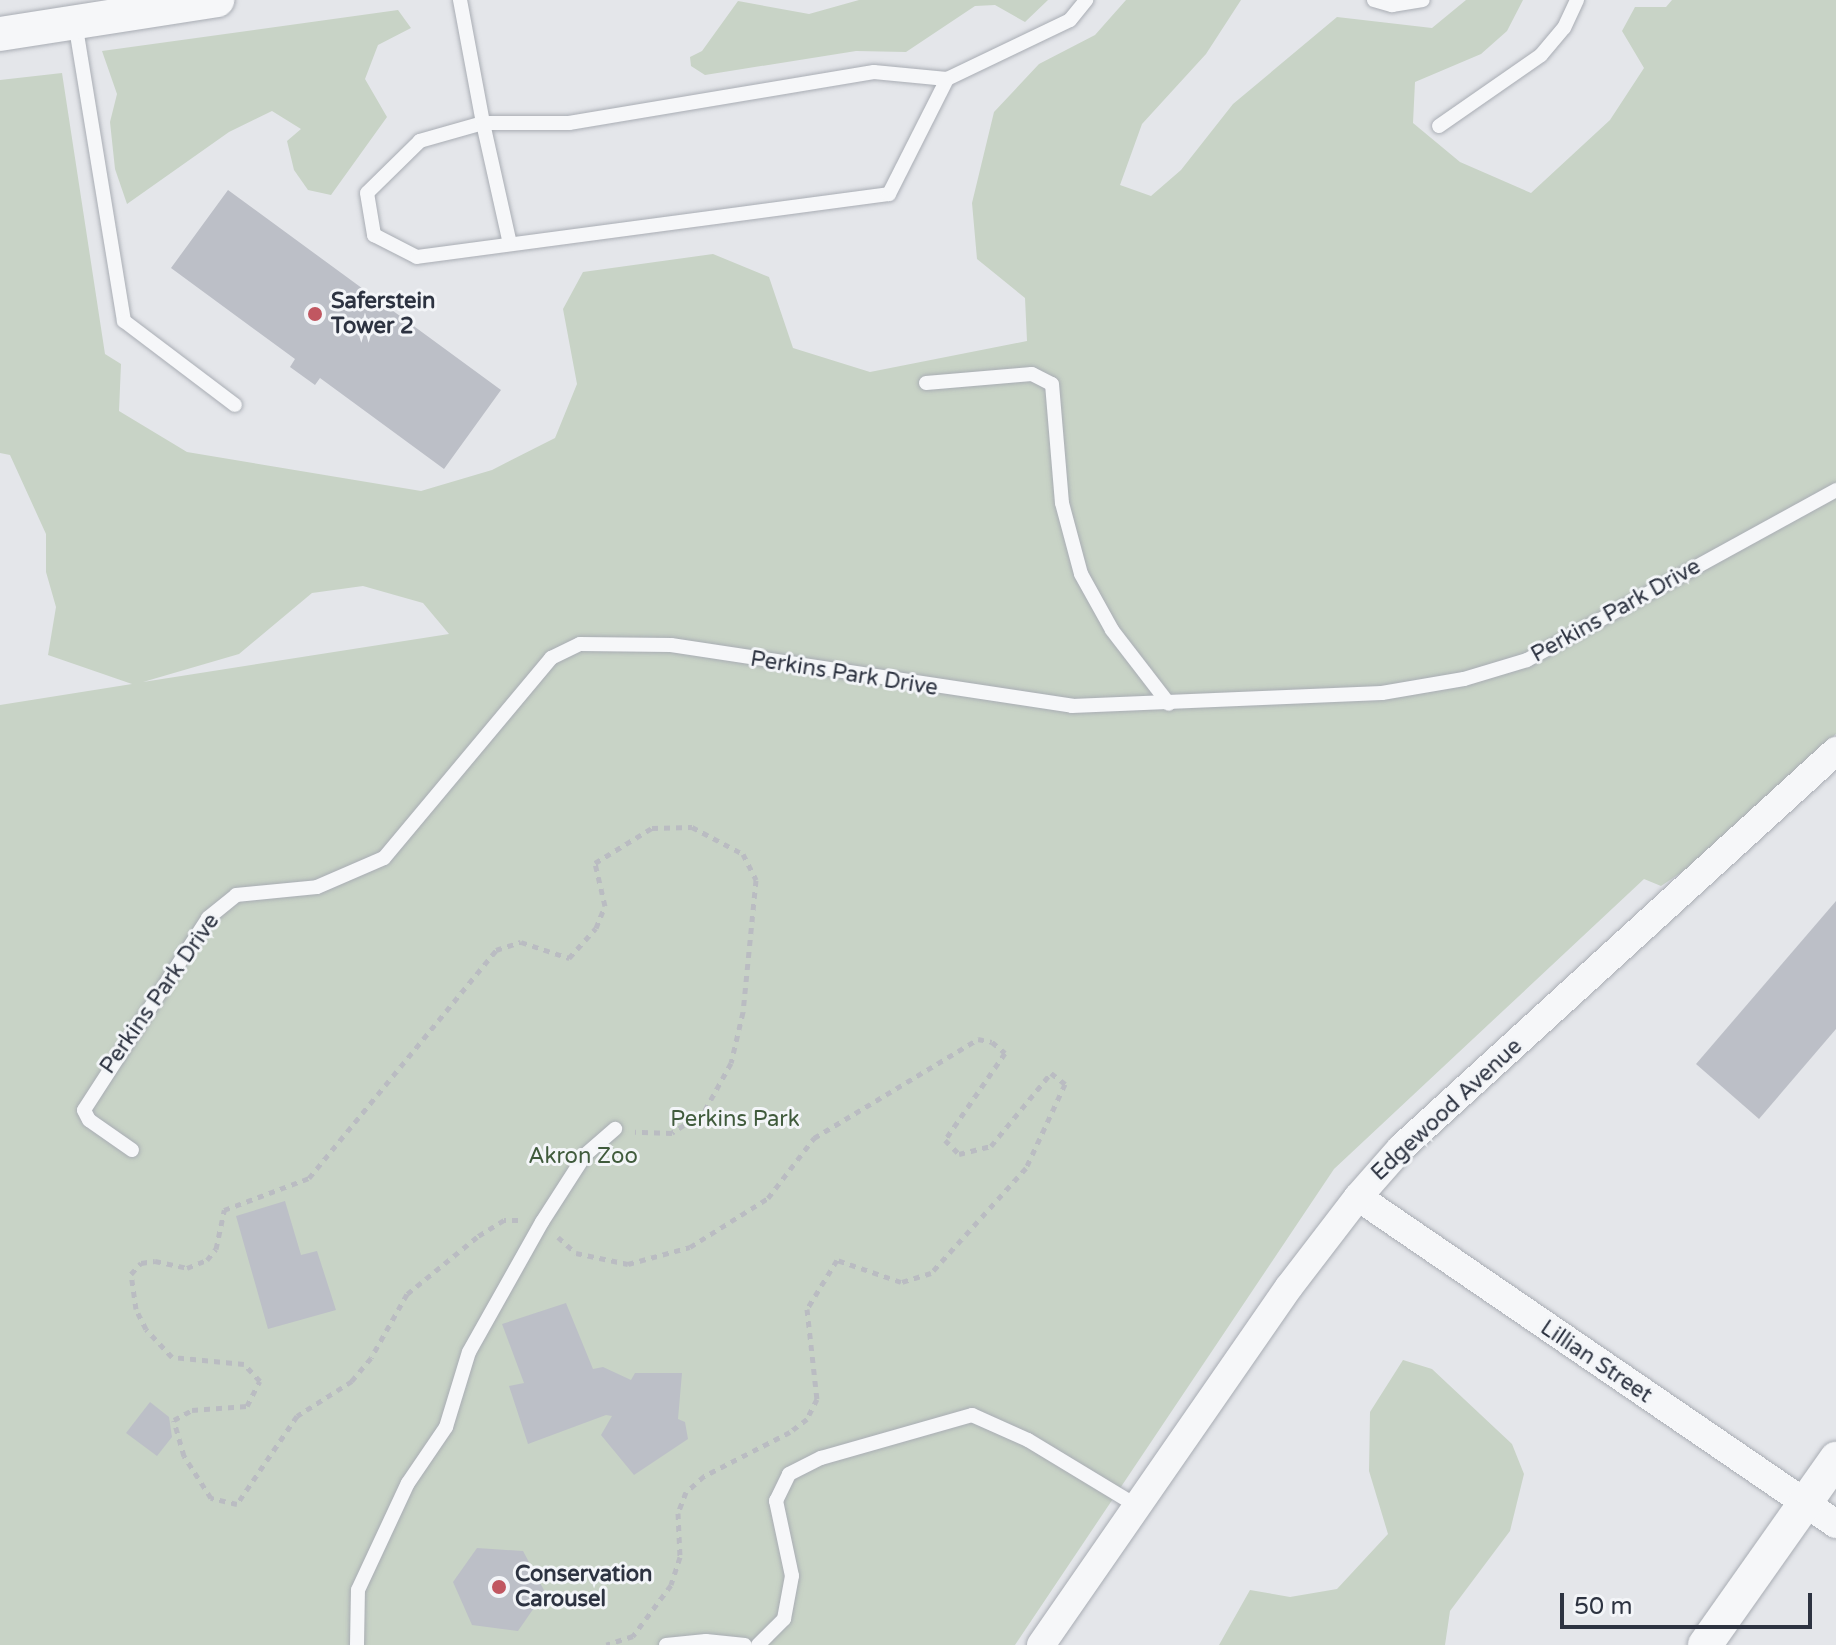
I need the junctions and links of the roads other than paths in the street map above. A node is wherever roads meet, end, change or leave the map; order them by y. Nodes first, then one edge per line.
1 (217, 0) edge
2 (460, 0) edge
3 (1086, 0) edge
4 (1374, 0) edge
5 (1423, 0) edge
6 (1577, 0) edge
7 (75, 22) junction
8 (0, 34) edge
9 (947, 79) junction
10 (483, 123) junction
11 (1439, 126) dead end
12 (510, 244) junction
13 (926, 383) dead end
14 (235, 405) dead end
15 (1836, 490) edge
16 (1169, 704) junction
17 (1836, 751) edge
18 (615, 1129) road end
19 (132, 1150) dead end
20 (1358, 1197) junction
21 (1836, 1459) edge
22 (1806, 1504) junction
23 (1137, 1506) junction
24 (1836, 1524) edge
25 (357, 1645) edge
26 (666, 1645) edge
27 (745, 1645) edge
28 (758, 1645) edge
29 (1041, 1645) edge
30 (1705, 1645) edge

1 - 7 street
2 - 10 lane
3 - 9 lane
4 - 5 lane
6 - 11 lane
7 - 8 street
7 - 14 lane
9 - 10 lane
9 - 12 lane
10 - 12 lane
10 - 12 lane
13 - 16 lane
15 - 16 lane, Perkins Park Drive
16 - 19 lane, Perkins Park Drive
17 - 20 street, Edgewood Avenue
18 - 25 lane
20 - 22 street, Lillian Street
20 - 23 street, Edgewood Avenue
21 - 22 street
22 - 24 street, Lillian Street
22 - 30 street
23 - 28 lane
23 - 29 street, Edgewood Avenue
26 - 27 lane

